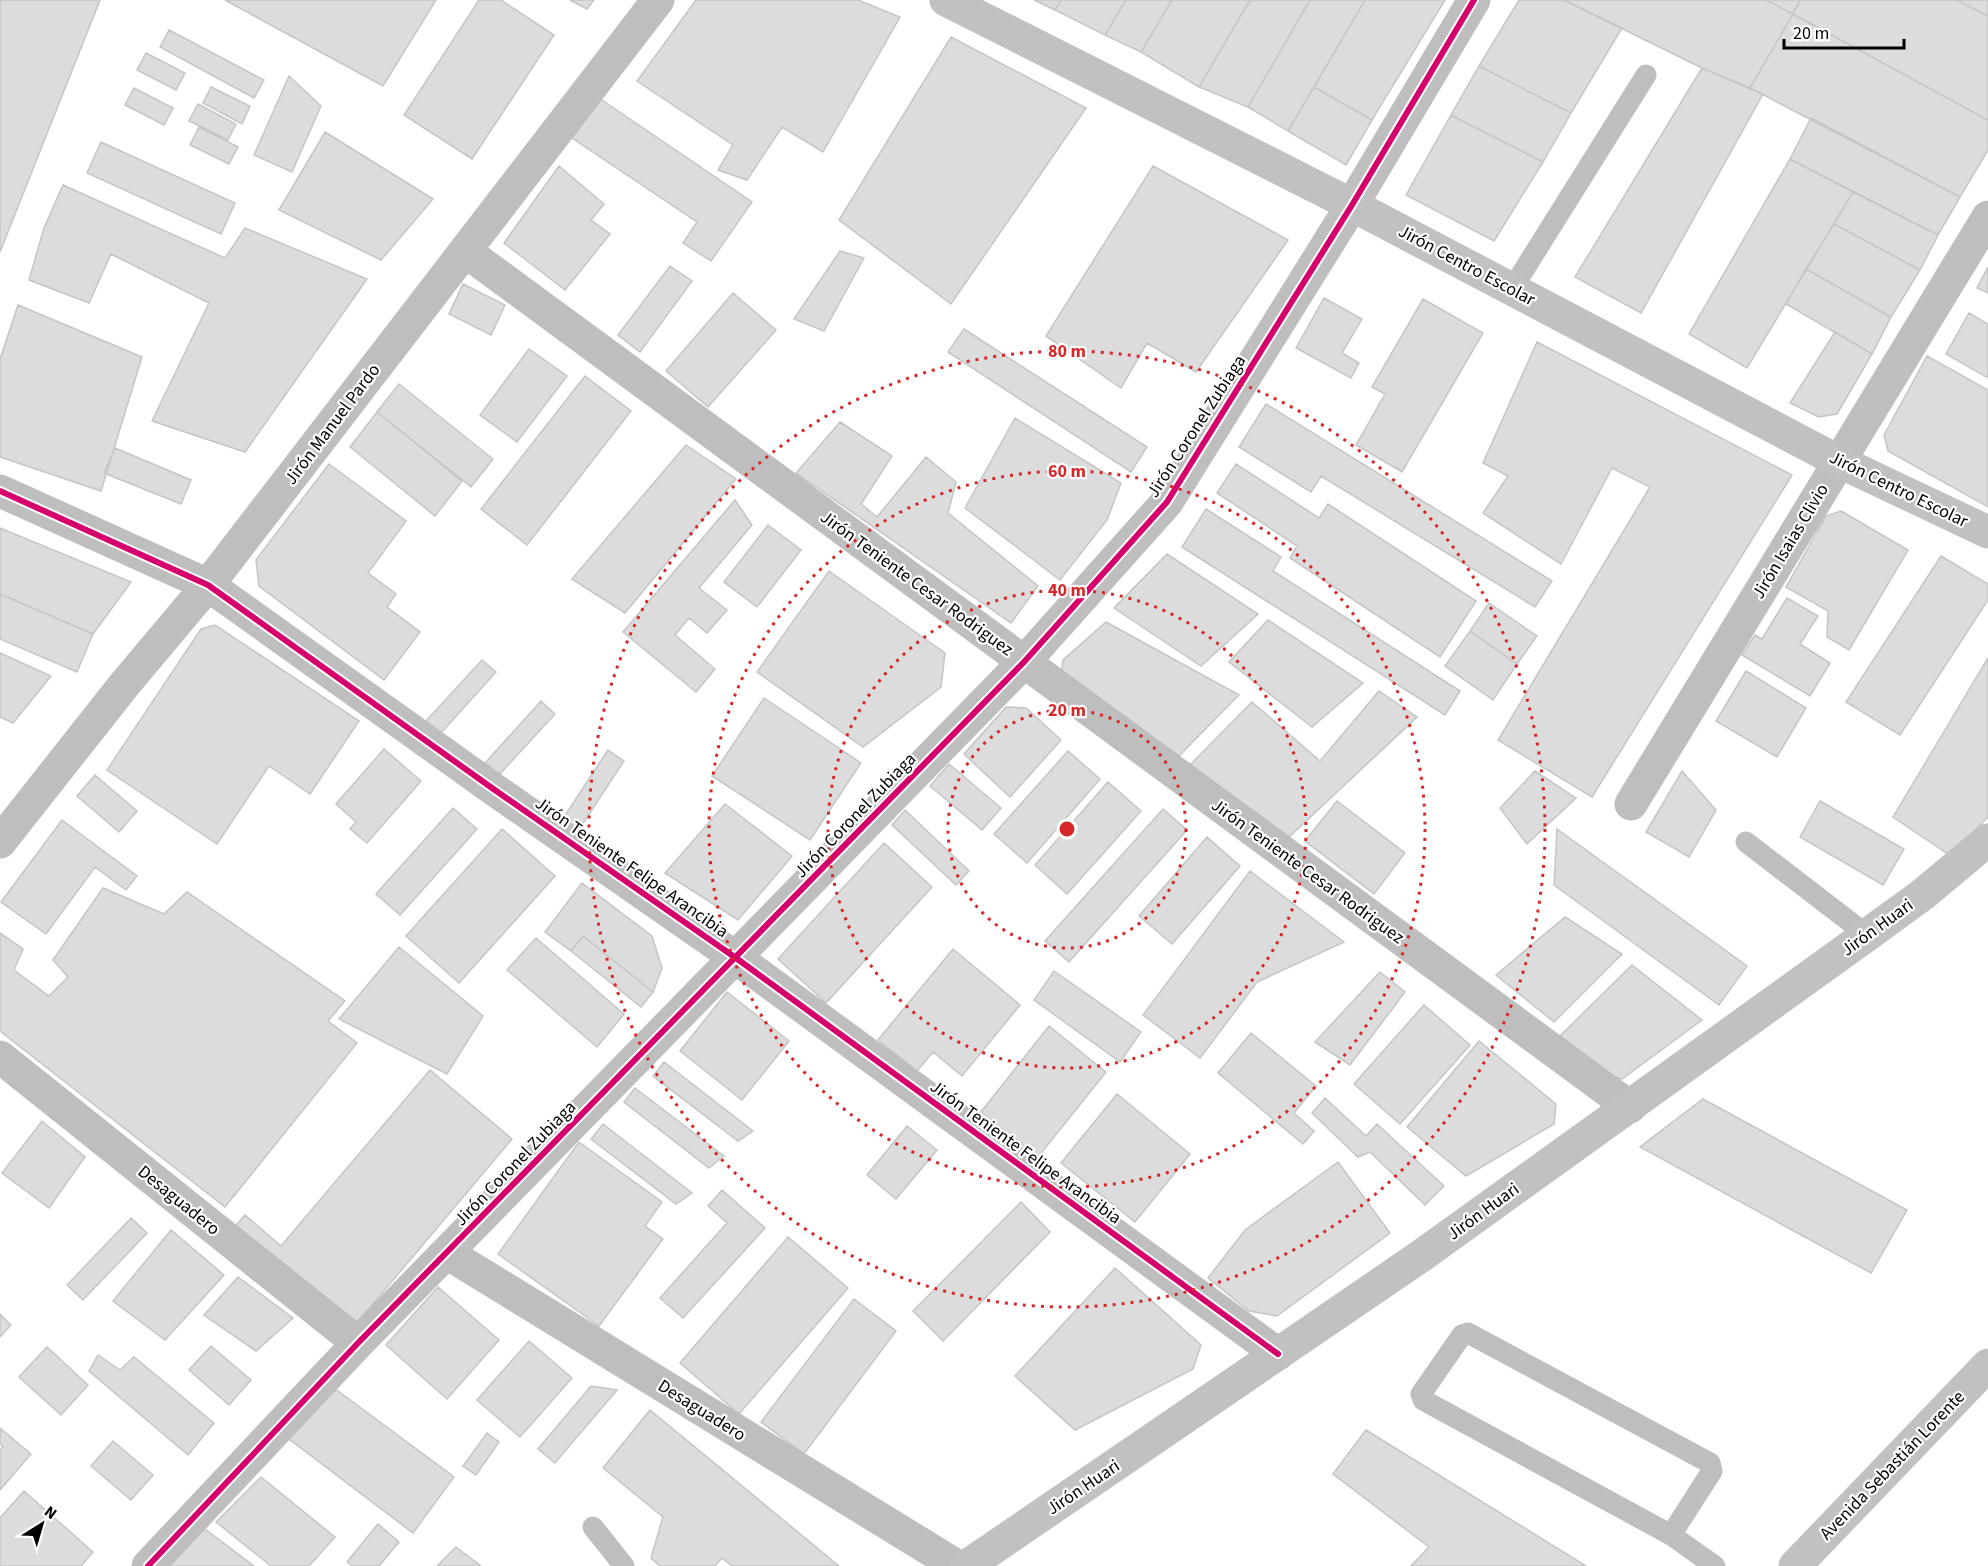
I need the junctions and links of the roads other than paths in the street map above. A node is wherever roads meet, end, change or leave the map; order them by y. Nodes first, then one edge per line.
1 (658, 0) edge
2 (946, 0) edge
3 (1474, 0) edge
4 (1646, 75) dead end
5 (1352, 205) junction
6 (1988, 217) edge
7 (465, 251) junction
8 (1512, 289) junction
9 (1838, 461) junction
10 (0, 491) edge
11 (1988, 532) edge
12 (208, 585) junction
13 (1024, 662) junction
14 (1631, 804) dead end
15 (1988, 840) edge
16 (0, 842) edge
17 (1746, 842) dead end
18 (1867, 935) junction
19 (736, 958) junction
20 (0, 1057) edge
21 (1630, 1107) junction
22 (447, 1253) junction
23 (358, 1343) junction
24 (1278, 1354) junction
25 (1987, 1366) edge
26 (593, 1527) dead end
27 (1671, 1535) junction
28 (148, 1566) edge
29 (624, 1566) edge
30 (957, 1566) edge
31 (967, 1566) edge
32 (1715, 1566) edge
33 (1795, 1566) edge

1 - 7 street, Jirón Manuel Pardo
2 - 5 street, Jirón Centro Escolar
3 - 5 street, Jirón Coronel Zubiaga
4 - 8 lane
5 - 8 street, Jirón Centro Escolar
5 - 13 street, Jirón Coronel Zubiaga
6 - 9 street, Jirón Isaias Clivio
7 - 12 street, Jirón Manuel Pardo
7 - 13 street, Jirón Teniente Cesar Rodriguez
8 - 9 street, Jirón Centro Escolar
9 - 11 street, Jirón Centro Escolar
9 - 14 street, Jirón Isaias Clivio
10 - 12 street, Jirón Teniente Felipe Arancibia
12 - 16 street, Jirón Manuel Pardo
12 - 19 street, Jirón Teniente Felipe Arancibia
13 - 19 street, Jirón Coronel Zubiaga
13 - 21 street, Jirón Teniente Cesar Rodriguez
15 - 18 street, Jirón Huari
17 - 18 lane
18 - 21 street, Jirón Huari
19 - 22 street, Jirón Coronel Zubiaga
19 - 24 street, Jirón Teniente Felipe Arancibia
20 - 23 street, Desaguadero
21 - 24 street, Jirón Huari
22 - 23 street, Jirón Coronel Zubiaga
22 - 30 street, Desaguadero
23 - 28 street, Jirón Coronel Zubiaga
24 - 31 street, Jirón Huari
25 - 33 street, Avenida Sebastián Lorente
26 - 29 lane
27 - 27 lane
27 - 32 lane

